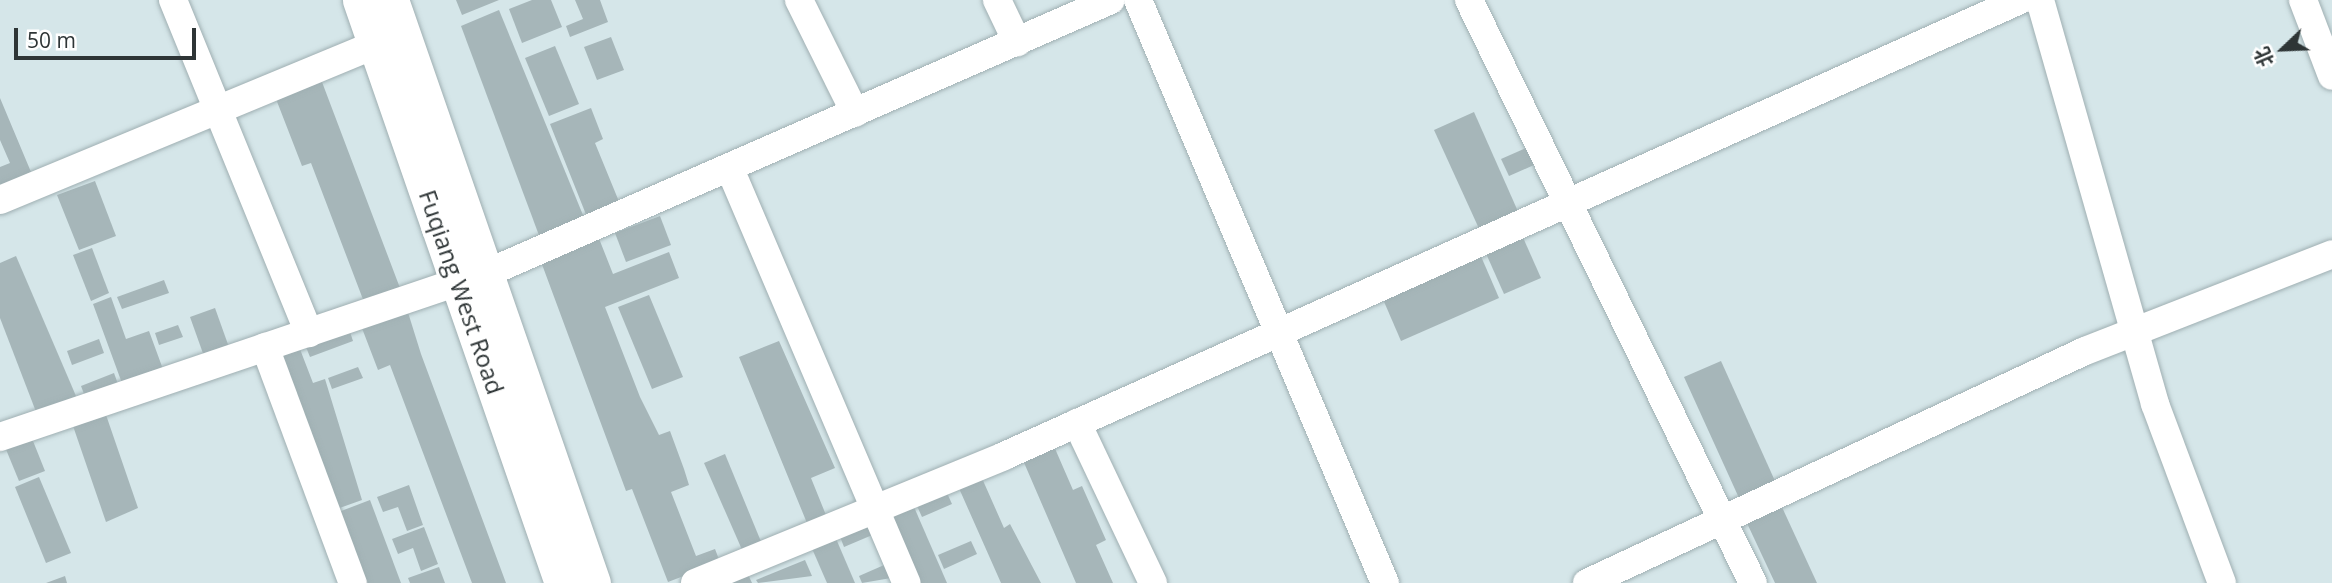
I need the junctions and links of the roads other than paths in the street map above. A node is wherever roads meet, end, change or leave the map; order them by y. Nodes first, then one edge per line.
1 (173, 0) edge
2 (361, 0) edge
3 (390, 0) edge
4 (799, 0) edge
5 (998, 0) edge
6 (1111, 0) edge
7 (1138, 0) edge
8 (1469, 0) edge
9 (2020, 0) edge
10 (2040, 0) edge
11 (2303, 0) edge
12 (1017, 42) junction
13 (376, 44) junction
14 (2332, 76) edge
15 (219, 113) junction
16 (855, 113) junction
17 (730, 169) junction
18 (0, 200) edge
19 (1570, 204) junction
20 (2332, 254) edge
21 (472, 278) junction
22 (2134, 331) junction
23 (309, 333) junction
24 (1279, 333) junction
25 (265, 347) junction
26 (1077, 423) junction
27 (0, 437) edge
28 (875, 509) junction
29 (1723, 519) junction
30 (353, 583) edge
31 (563, 583) edge
32 (592, 583) edge
33 (695, 583) edge
34 (907, 583) edge
35 (1153, 583) edge
36 (1385, 583) edge
37 (1587, 583) edge
38 (1753, 583) edge
39 (2222, 583) edge

1 - 15 street
2 - 13 main road, Fuqiang West Road
3 - 21 main road, Fuqiang West Road
4 - 16 street
5 - 12 street
6 - 12 street
7 - 24 street
8 - 19 street
9 - 19 street
10 - 22 street
11 - 14 street
12 - 16 street
13 - 15 street
13 - 21 main road, Fuqiang West Road
15 - 18 street
15 - 23 street
16 - 17 street
17 - 21 street
17 - 28 street
19 - 24 street
19 - 29 street
20 - 22 street
21 - 23 street
21 - 31 main road, Fuqiang West Road
21 - 32 main road, Fuqiang West Road
22 - 29 street
22 - 39 street
23 - 25 street
24 - 26 street
24 - 36 street
25 - 27 street
25 - 30 street
26 - 28 street
26 - 35 street
28 - 33 street
28 - 34 street
29 - 37 street
29 - 38 street

